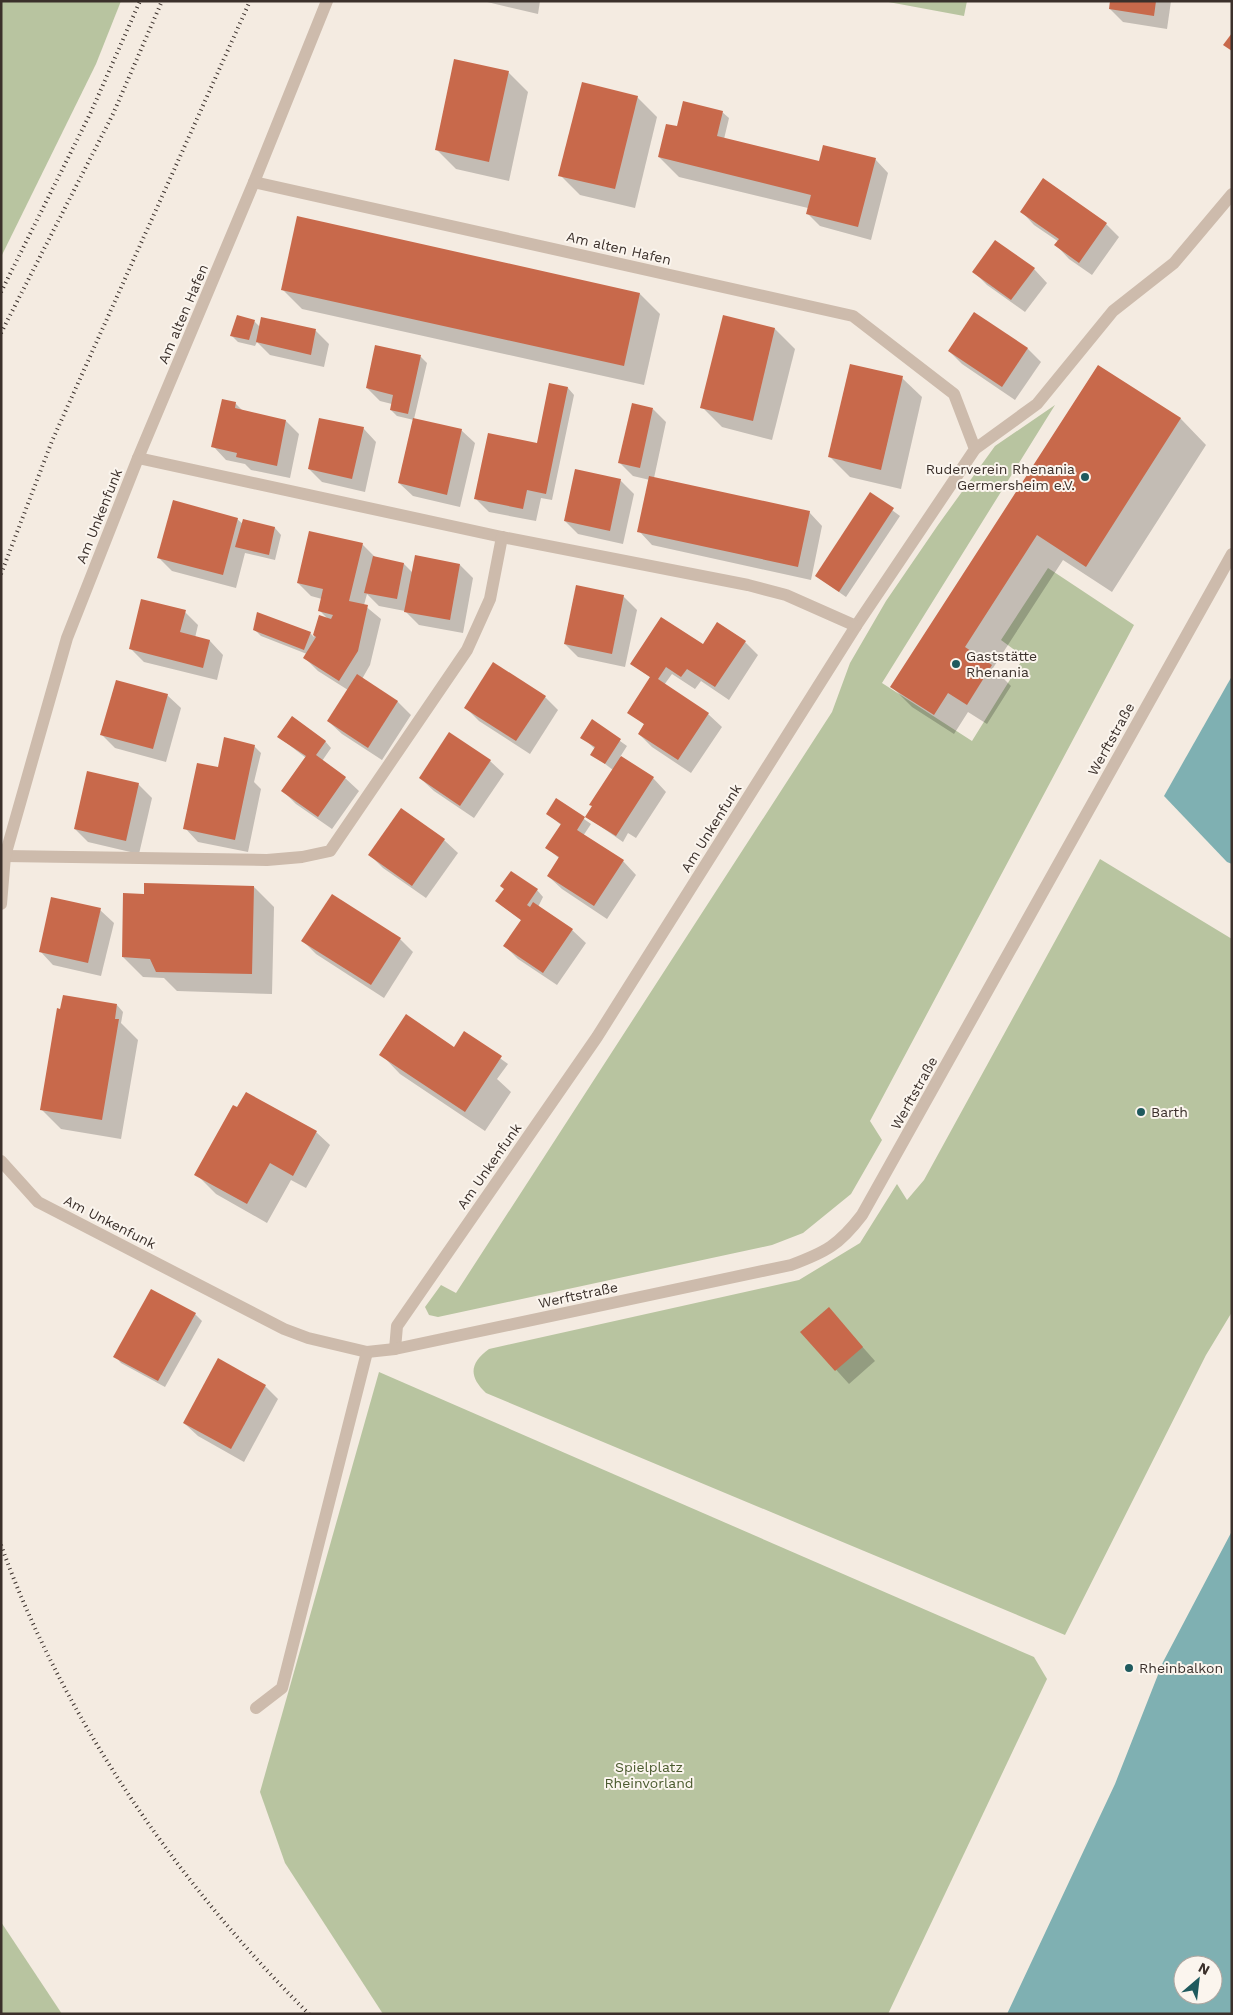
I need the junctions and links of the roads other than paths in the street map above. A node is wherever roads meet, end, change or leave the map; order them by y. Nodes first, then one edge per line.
1 (327, 1) edge
2 (254, 182) junction
3 (1232, 194) edge
4 (975, 449) junction
5 (138, 458) junction
6 (502, 537) junction
7 (1232, 554) edge
8 (856, 626) junction
9 (5, 856) junction
10 (1, 904) edge
11 (1, 1161) edge
12 (395, 1349) junction
13 (367, 1352) junction
14 (256, 1708) dead end

1 - 2 street, Am alten Hafen
2 - 4 street, Am alten Hafen
2 - 5 street, Am alten Hafen
3 - 4 street
4 - 8 street, Am Unkenfunk
5 - 6 street, Am Unkenfunk
5 - 9 street, Am Unkenfunk
6 - 8 street, Am Unkenfunk
6 - 9 street
7 - 12 street, Werftstraße
8 - 12 street, Am Unkenfunk
9 - 10 street, Am Unkenfunk
11 - 13 street, Am Unkenfunk
12 - 13 street, Am Unkenfunk
13 - 14 street

